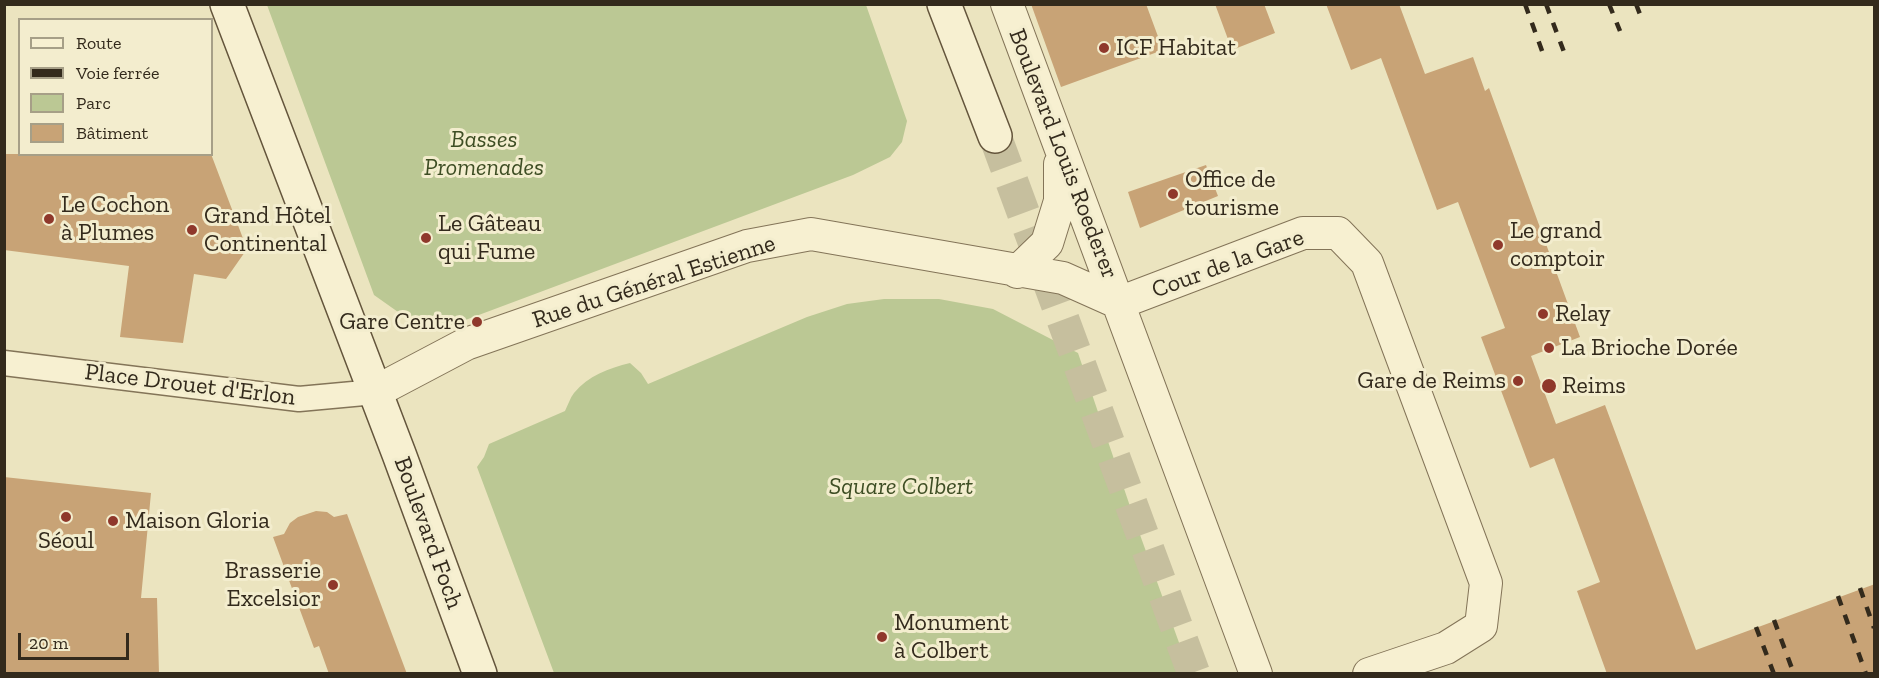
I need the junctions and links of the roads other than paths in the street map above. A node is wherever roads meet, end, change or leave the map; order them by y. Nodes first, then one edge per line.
1 (227, 4) edge
2 (944, 4) edge
3 (1007, 4) edge
4 (995, 136) tunnel mouth
5 (1060, 146) junction
6 (1017, 272) junction
7 (1119, 303) junction
8 (4, 363) edge
9 (375, 392) junction
10 (1259, 668) edge
11 (480, 674) edge
12 (1369, 674) edge

1 - 9 main road, Boulevard Foch
2 - 4 main road
3 - 5 street, Boulevard Louis Roederer
5 - 6 street
5 - 7 street, Boulevard Louis Roederer
6 - 7 street, Rue du Général Estienne
6 - 9 street, Rue du Général Estienne
7 - 10 street
7 - 12 street, Cour de la Gare
8 - 9 street, Place Drouet d'Erlon
9 - 11 main road, Boulevard Foch

